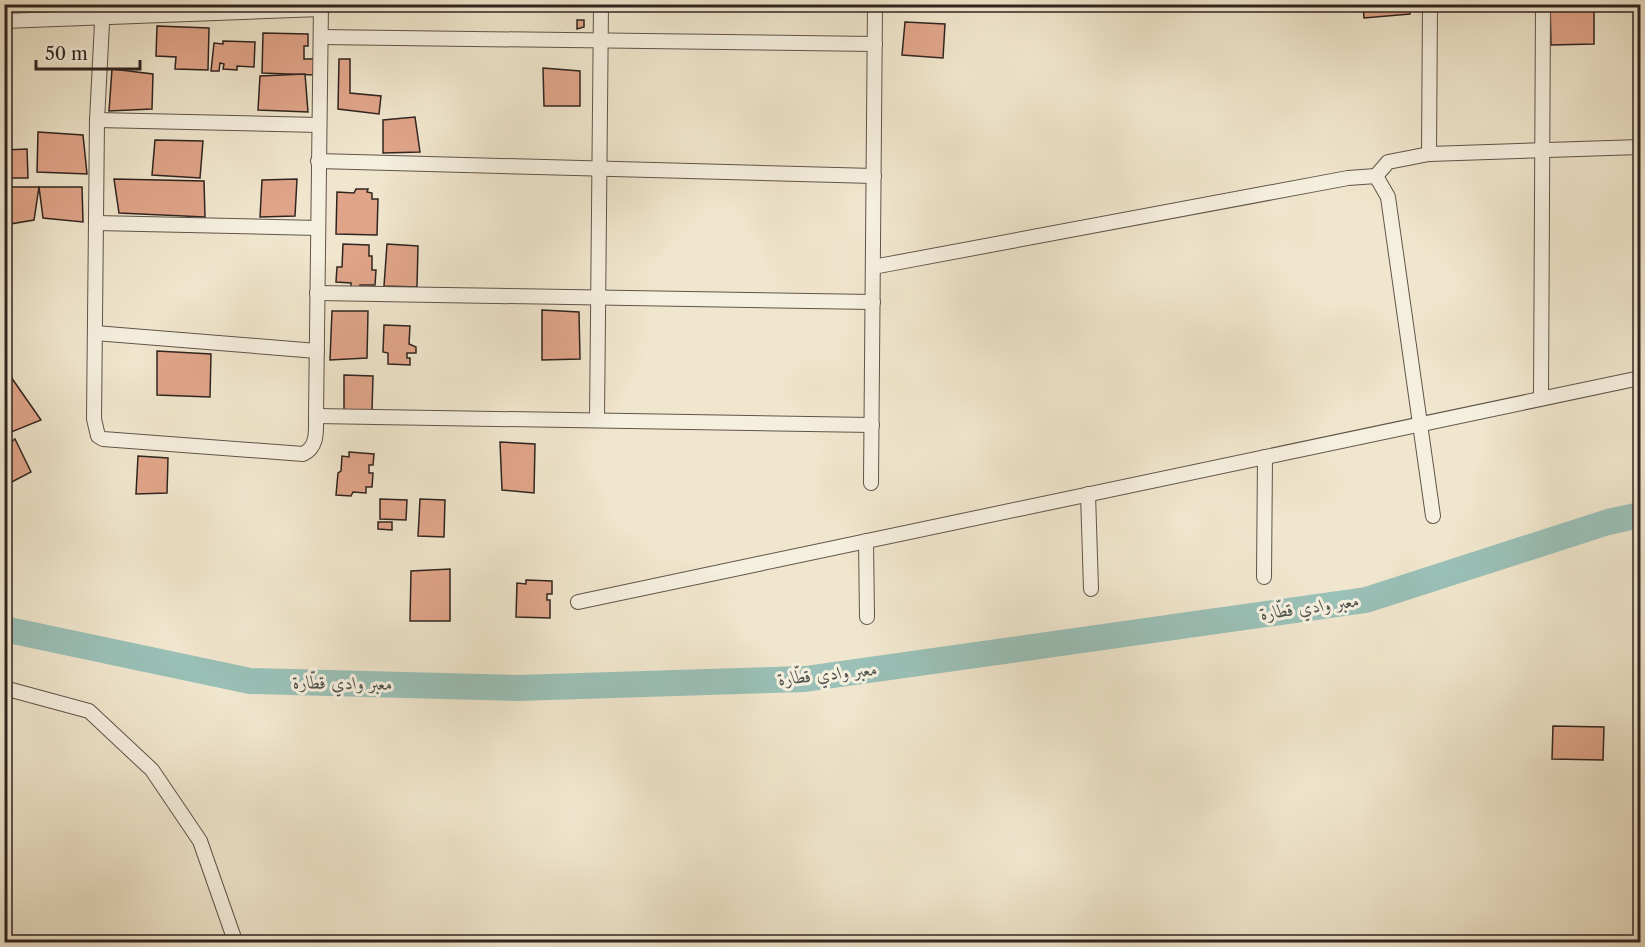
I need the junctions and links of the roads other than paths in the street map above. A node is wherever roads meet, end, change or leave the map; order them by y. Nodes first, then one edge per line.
1 (601, 4) edge
2 (875, 4) edge
3 (1430, 4) edge
4 (1543, 4) edge
5 (321, 7) edge
6 (103, 10) edge
7 (4, 21) edge
8 (321, 37) junction
9 (600, 41) junction
10 (875, 44) junction
11 (97, 120) junction
12 (319, 125) junction
13 (1641, 147) edge
14 (1542, 150) junction
15 (1430, 154) junction
16 (318, 161) junction
17 (599, 168) junction
18 (874, 176) junction
19 (1376, 176) junction
20 (96, 224) junction
21 (318, 228) junction
22 (873, 267) junction
23 (317, 293) junction
24 (598, 298) junction
25 (873, 302) junction
26 (95, 333) junction
27 (317, 351) junction
28 (1641, 378) edge
29 (1541, 399) junction
30 (316, 416) junction
31 (597, 420) junction
32 (1419, 424) junction
33 (872, 425) junction
34 (1265, 457) junction
35 (871, 483) dead end
36 (1088, 494) junction
37 (1433, 516) dead end
38 (866, 541) junction
39 (1264, 577) dead end
40 (1091, 589) dead end
41 (578, 602) dead end
42 (867, 617) dead end
43 (4, 688) edge
44 (233, 942) edge

1 - 9 street
2 - 10 street
3 - 15 street
4 - 14 street
5 - 6 street
5 - 8 street
6 - 7 street
6 - 11 street
8 - 9 street
8 - 12 street
9 - 10 street
9 - 17 street
10 - 18 street
11 - 12 street
11 - 20 street
12 - 16 street
13 - 14 street
14 - 15 street
14 - 29 street
15 - 19 street
16 - 17 street
16 - 21 street
17 - 18 street
17 - 24 street
18 - 22 street
19 - 22 street
19 - 32 street
20 - 21 street
20 - 26 street
21 - 23 street
22 - 25 street
23 - 24 street
23 - 27 street
24 - 25 street
24 - 31 street
25 - 33 street
26 - 27 street
26 - 30 street
27 - 30 street
28 - 29 street
29 - 32 street
30 - 31 street
31 - 33 street
32 - 34 street
32 - 37 street
33 - 35 street
34 - 36 street
34 - 39 street
36 - 38 street
36 - 40 street
38 - 41 street
38 - 42 street
43 - 44 street

